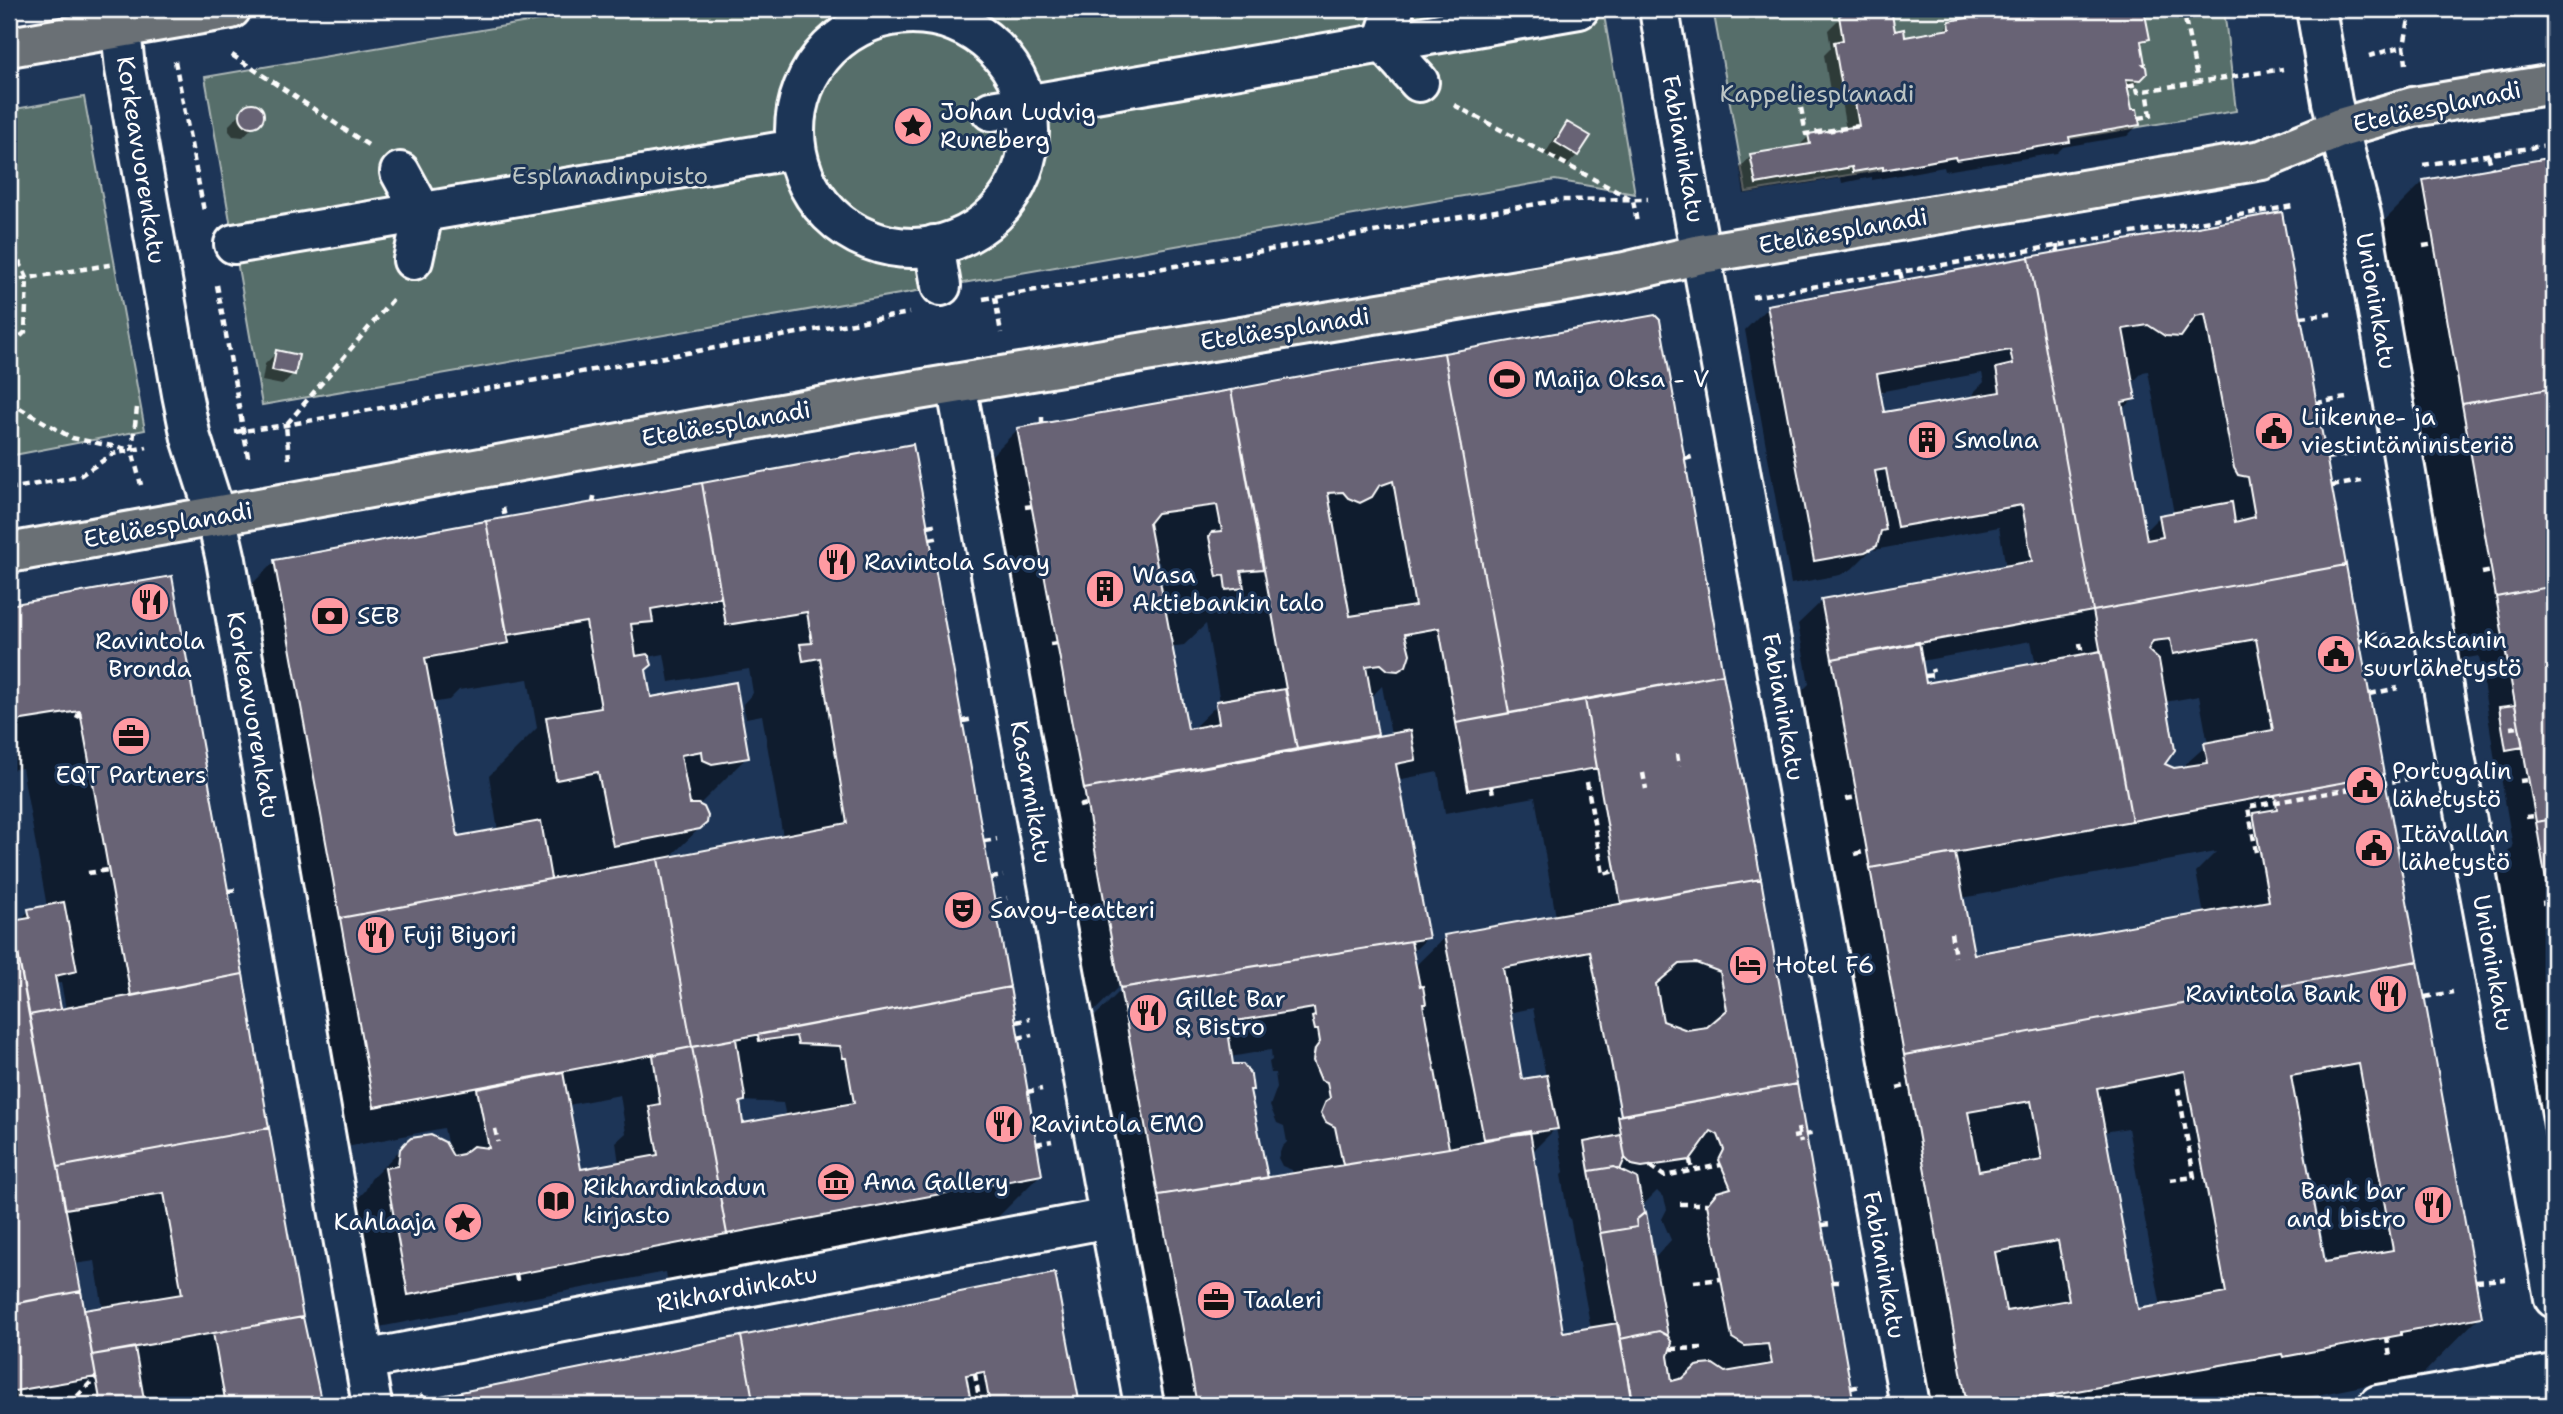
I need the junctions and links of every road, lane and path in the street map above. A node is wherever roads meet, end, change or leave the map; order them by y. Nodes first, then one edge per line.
1 (231, 9) edge
2 (1579, 9) edge
3 (1659, 9) edge
4 (1983, 9) edge
5 (2183, 9) edge
6 (2316, 9) edge
7 (2411, 9) edge
8 (891, 13) edge
9 (1984, 15) dead end
10 (120, 18) edge
11 (1389, 25) edge
12 (2403, 46) junction
13 (9, 47) edge
14 (226, 51) dead end
15 (2358, 59) dead end
16 (2285, 69) dead end
17 (2407, 72) dead end
18 (1419, 82) joint
19 (2198, 82) junction
20 (2554, 84) edge
21 (2128, 86) dead end
22 (2147, 90) junction
23 (1008, 108) junction
24 (1801, 108) dead end
25 (2139, 118) dead end
26 (1859, 126) dead end
27 (2340, 128) junction
28 (2554, 144) edge
29 (796, 149) junction
30 (2488, 155) junction
31 (2423, 165) dead end
32 (2492, 168) dead end
33 (400, 172) joint
34 (1633, 200) dead end
35 (2293, 206) dead end
36 (423, 214) junction
37 (9, 239) edge
38 (234, 244) dead end
39 (2435, 244) dead end
40 (934, 245) junction
41 (2057, 245) junction
42 (2423, 246) dead end
43 (2027, 250) dead end
44 (2058, 252) dead end
45 (1701, 254) junction
46 (413, 260) joint
47 (123, 264) dead end
48 (1900, 272) dead end
49 (27, 278) junction
50 (1902, 280) dead end
51 (9, 281) edge
52 (941, 286) dead end
53 (2331, 314) dead end
54 (2301, 317) dead end
55 (9, 348) edge
56 (956, 384) junction
57 (2346, 398) dead end
58 (9, 402) edge
59 (2316, 403) dead end
60 (1042, 415) dead end
61 (1042, 424) dead end
62 (286, 425) dead end
63 (191, 438) junction
64 (132, 450) junction
65 (2356, 453) dead end
66 (2327, 458) dead end
67 (250, 468) dead end
68 (2361, 481) dead end
69 (2332, 486) dead end
70 (9, 489) edge
71 (595, 491) dead end
72 (593, 503) dead end
73 (1033, 506) dead end
74 (1026, 507) dead end
75 (216, 516) junction
76 (9, 553) edge
77 (2492, 571) dead end
78 (2482, 573) dead end
79 (2389, 635) dead end
80 (2360, 640) dead end
81 (1058, 643) dead end
82 (2080, 643) dead end
83 (1050, 644) dead end
84 (2082, 655) dead end
85 (2395, 667) dead end
86 (1932, 669) dead end
87 (2366, 673) dead end
88 (1925, 676) dead end
89 (2399, 688) dead end
90 (2370, 694) dead end
91 (80, 711) dead end
92 (78, 718) dead end
93 (2519, 727) dead end
94 (2510, 728) dead end
95 (1677, 754) dead end
96 (1679, 766) dead end
97 (1643, 773) dead end
98 (2415, 778) dead end
99 (2528, 780) dead end
100 (2520, 781) dead end
101 (1587, 782) dead end
102 (1491, 786) dead end
103 (1646, 789) dead end
104 (1494, 797) dead end
105 (1857, 797) dead end
106 (1846, 799) dead end
107 (1087, 804) dead end
108 (1079, 806) dead end
109 (2535, 816) dead end
110 (2526, 817) dead end
111 (997, 839) dead end
112 (984, 841) dead end
113 (1867, 852) dead end
114 (2256, 852) dead end
115 (1855, 854) dead end
116 (108, 870) dead end
117 (1615, 871) dead end
118 (88, 873) dead end
119 (1004, 876) dead end
120 (990, 878) dead end
121 (237, 890) dead end
122 (228, 891) dead end
123 (1008, 898) dead end
124 (995, 901) dead end
125 (2549, 902) dead end
126 (2542, 903) dead end
127 (1951, 933) dead end
128 (1955, 957) dead end
129 (2454, 992) dead end
130 (2424, 997) dead end
131 (1031, 1019) dead end
132 (1016, 1022) dead end
133 (1033, 1035) dead end
134 (1018, 1038) dead end
135 (1909, 1086) dead end
136 (1896, 1088) dead end
137 (2178, 1088) dead end
138 (1043, 1089) dead end
139 (1027, 1092) dead end
140 (1798, 1128) dead end
141 (495, 1129) dead end
142 (1821, 1132) dead end
143 (1796, 1137) junction
144 (1053, 1140) dead end
145 (498, 1142) dead end
146 (1801, 1143) dead end
147 (1036, 1144) dead end
148 (1690, 1160) dead end
149 (1650, 1166) dead end
150 (1721, 1166) dead end
151 (1692, 1171) junction
152 (2170, 1180) dead end
153 (1680, 1204) dead end
154 (1707, 1204) dead end
155 (1109, 1218) junction
156 (516, 1274) dead end
157 (1721, 1279) dead end
158 (2506, 1279) dead end
159 (2476, 1281) dead end
160 (1694, 1282) dead end
161 (518, 1285) dead end
162 (2554, 1298) edge
163 (2387, 1337) dead end
164 (1706, 1348) dead end
165 (1671, 1349) dead end
166 (2390, 1357) dead end
167 (364, 1360) junction
168 (975, 1374) dead end
169 (2554, 1374) edge
170 (96, 1377) dead end
171 (417, 1393) dead end
172 (2051, 1396) dead end
173 (69, 1405) edge
174 (372, 1405) edge
175 (435, 1405) edge
176 (981, 1405) edge
177 (1144, 1405) edge
178 (1910, 1405) edge
179 (2053, 1405) edge
180 (2378, 1405) edge

1 - 10 main road
2 - 11 street
3 - 45 street, Fabianinkatu
4 - 9 path
5 - 19 path
6 - 27 street, Unioninkatu
7 - 12 path
8 - 23 street
8 - 29 street
10 - 13 main road
10 - 63 street, Korkeavuorenkatu
11 - 18 street
11 - 23 street
12 - 15 path
12 - 17 path
14 - 33 path
16 - 19 path
18 - 34 path
19 - 22 path
20 - 27 main road, Eteläesplanadi
21 - 22 path
22 - 25 path
23 - 40 street
24 - 26 path
27 - 45 main road, Eteläesplanadi
27 - 162 street, Unioninkatu
28 - 30 path
29 - 36 street
29 - 40 street
30 - 31 path
30 - 32 path
33 - 36 street
35 - 41 path
36 - 38 street
36 - 46 street
37 - 49 path
39 - 42 path
40 - 52 street
41 - 43 path
41 - 44 path
45 - 56 main road, Eteläesplanadi
45 - 178 street, Fabianinkatu
46 - 62 path
47 - 49 path
48 - 50 path
49 - 51 path
49 - 55 path
53 - 54 path
56 - 75 main road, Eteläesplanadi
56 - 155 street, Kasarmikatu
57 - 59 path
58 - 64 path
60 - 61 path
63 - 64 path
63 - 67 path
63 - 75 street, Korkeavuorenkatu
64 - 70 path
65 - 66 path
68 - 69 path
71 - 72 path
73 - 74 path
75 - 76 main road, Eteläesplanadi
75 - 167 street, Korkeavuorenkatu
77 - 78 path
79 - 80 path
81 - 83 path
82 - 84 path
85 - 87 path
86 - 88 path
89 - 90 path
91 - 92 path
93 - 94 path
95 - 96 path
97 - 103 path
98 - 114 path
99 - 100 path
101 - 117 path
102 - 104 path
105 - 106 path
107 - 108 path
109 - 110 path
111 - 112 path
113 - 115 path
116 - 118 path
119 - 120 path
121 - 122 path
123 - 124 path
125 - 126 path
127 - 128 path
129 - 130 path
131 - 132 path
133 - 134 path
135 - 136 path
137 - 152 path
138 - 139 path
140 - 143 path
141 - 145 path
142 - 143 path
143 - 146 path
144 - 147 path
148 - 151 path
149 - 151 path
150 - 151 path
153 - 154 path
155 - 167 street, Rikhardinkatu
155 - 177 street, Kasarmikatu
156 - 161 path
157 - 160 path
158 - 159 path
163 - 166 path
164 - 165 path
167 - 174 street, Korkeavuorenkatu
168 - 176 path
169 - 180 street
170 - 173 path
171 - 175 path
172 - 179 path

